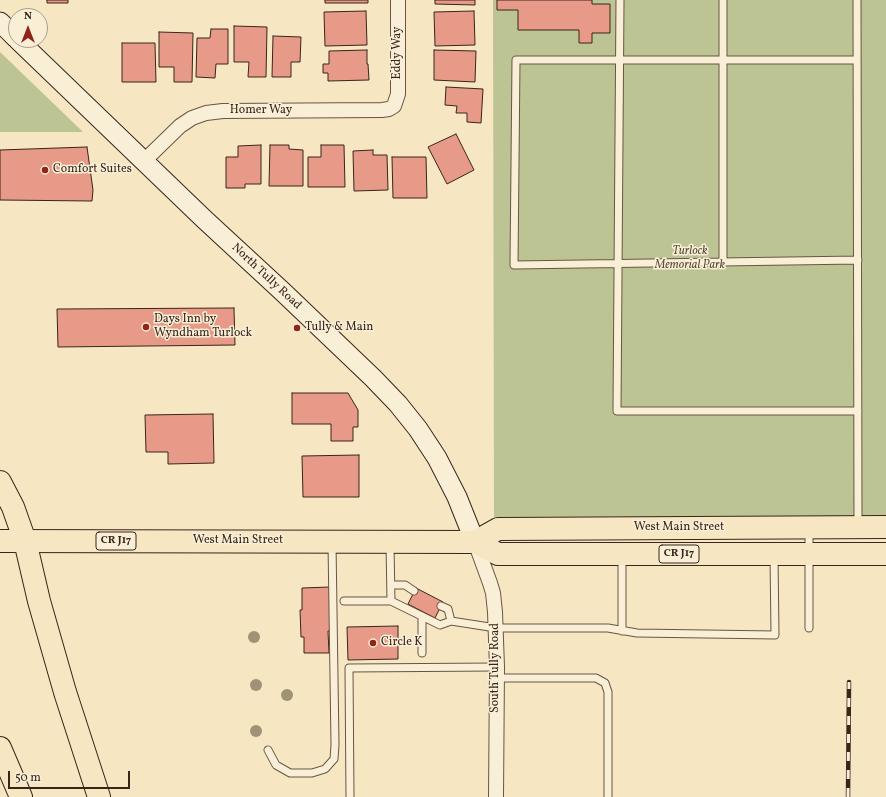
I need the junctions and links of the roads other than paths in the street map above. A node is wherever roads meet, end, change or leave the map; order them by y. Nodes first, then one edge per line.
1 (398, 0) edge
2 (620, 0) edge
3 (723, 0) edge
4 (857, 0) edge
5 (0, 22) edge
6 (8, 30) edge
7 (26, 48) edge
8 (620, 60) junction
9 (723, 60) junction
10 (857, 60) junction
11 (394, 106) joint
12 (144, 161) junction
13 (858, 260) junction
14 (723, 262) junction
15 (618, 263) junction
16 (858, 411) junction
17 (0, 482) edge
18 (808, 527) junction
19 (858, 527) junction
20 (886, 527) edge
21 (0, 541) edge
22 (25, 541) junction
23 (332, 542) junction
24 (390, 542) junction
25 (475, 542) junction
26 (622, 554) junction
27 (774, 554) junction
28 (809, 554) junction
29 (886, 554) edge
30 (391, 585) junction
31 (414, 591) dead end
32 (344, 601) dead end
33 (391, 601) junction
34 (441, 606) dead end
35 (422, 616) junction
36 (451, 621) junction
37 (496, 628) junction
38 (809, 628) dead end
39 (622, 630) junction
40 (422, 653) dead end
41 (497, 673) junction
42 (0, 748) edge
43 (268, 750) dead end
44 (21, 797) edge
45 (99, 797) edge
46 (350, 797) edge
47 (496, 797) edge
48 (608, 797) edge

1 - 11 street, Eddy Way
2 - 8 lane
3 - 9 lane
4 - 10 lane
5 - 6 street
7 - 12 street, North Tully Road
8 - 9 lane
8 - 15 lane
8 - 15 lane
9 - 10 lane
9 - 14 lane
10 - 13 lane
11 - 12 street, Homer Way
12 - 25 street, North Tully Road
13 - 14 lane
13 - 16 lane
14 - 15 lane
15 - 16 lane
16 - 19 lane
17 - 22 main road
18 - 19 main road, West Main Street / CR J17
18 - 25 main road, West Main Street / CR J17
18 - 28 lane
19 - 20 main road, West Main Street / CR J17
21 - 22 main road, West Main Street / CR J17
22 - 23 main road, West Main Street / CR J17
22 - 45 main road
23 - 24 main road, West Main Street / CR J17
23 - 43 lane
24 - 25 main road, West Main Street / CR J17
24 - 30 lane
25 - 26 main road, West Main Street / CR J17
25 - 37 street, South Tully Road
26 - 27 main road, West Main Street / CR J17
26 - 39 lane
27 - 28 main road, West Main Street / CR J17
27 - 39 lane
28 - 29 main road, West Main Street / CR J17
28 - 38 lane
30 - 31 lane
30 - 33 lane
32 - 33 lane
33 - 35 lane
34 - 36 lane
35 - 36 lane
35 - 40 lane
36 - 37 lane
37 - 39 lane
37 - 41 street, South Tully Road
41 - 46 lane
41 - 47 street, South Tully Road
41 - 48 lane
42 - 44 main road

